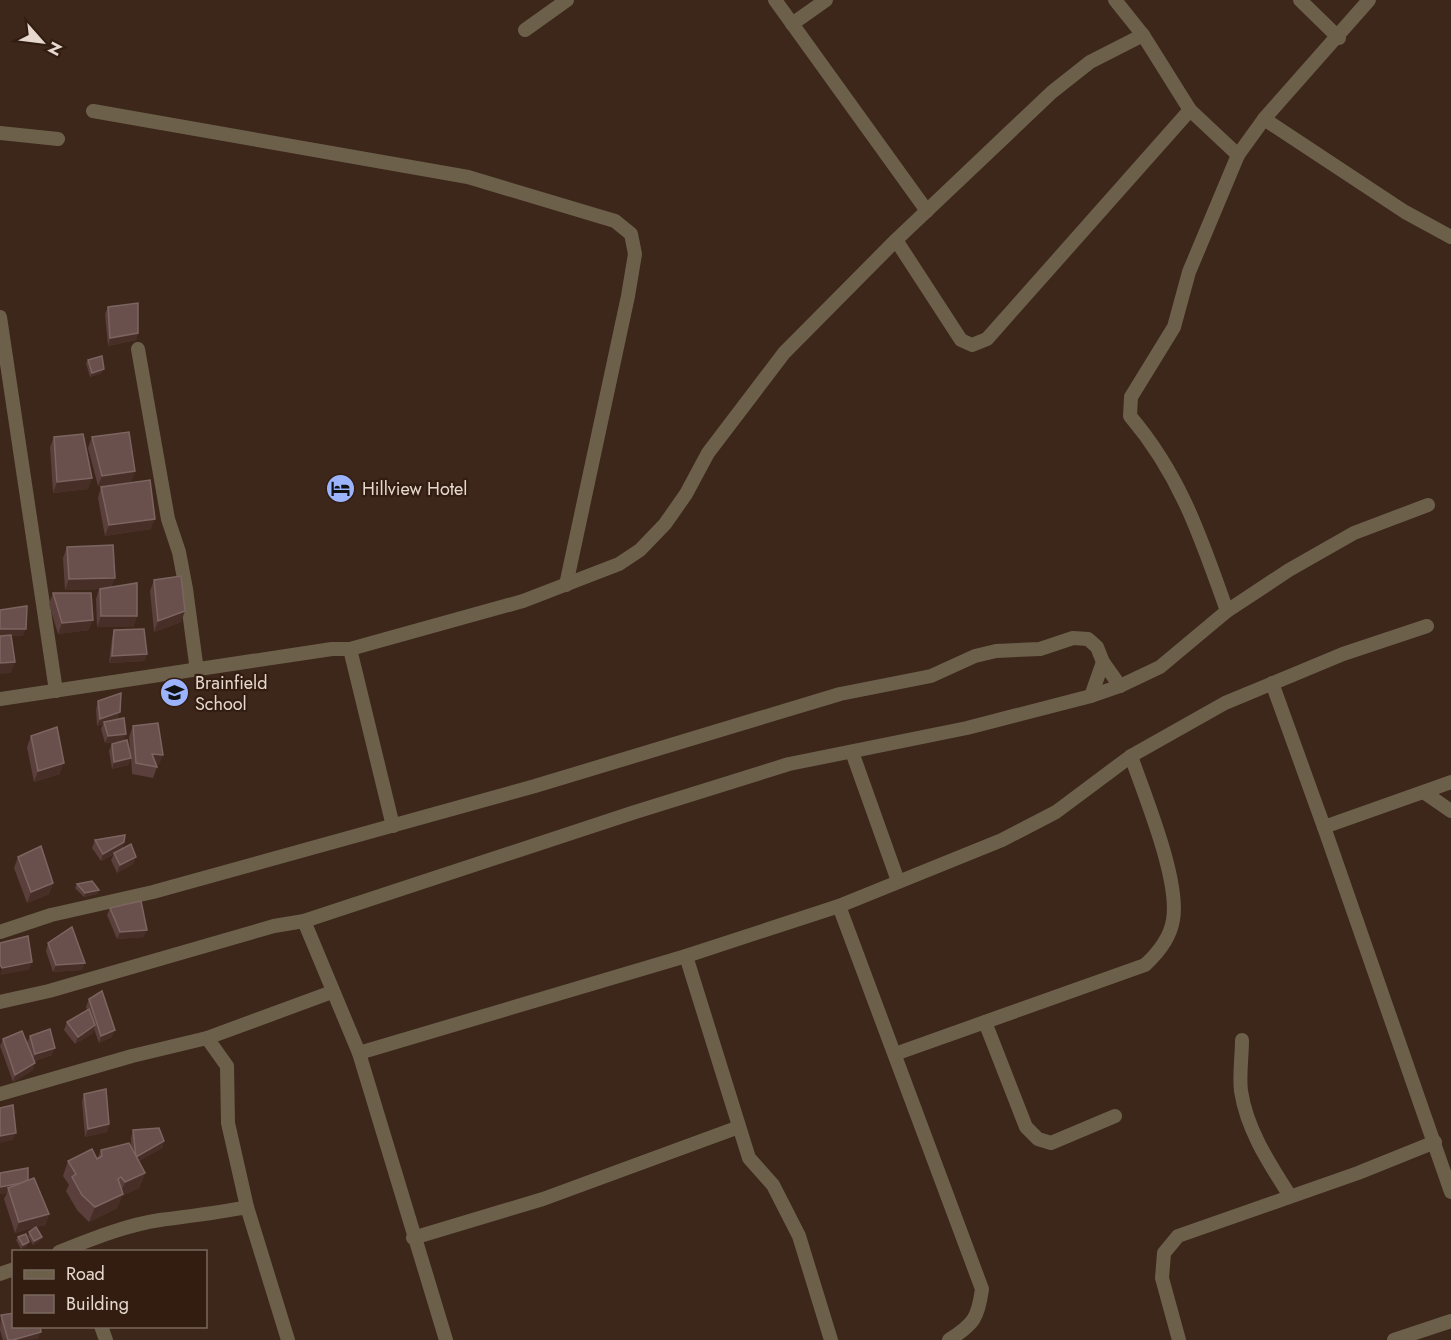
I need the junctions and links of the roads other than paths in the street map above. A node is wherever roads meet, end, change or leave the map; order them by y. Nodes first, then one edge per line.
1 (567, 0) edge
2 (775, 0) edge
3 (826, 0) edge
4 (1115, 0) edge
5 (1300, 0) edge
6 (1369, 0) edge
7 (792, 24) junction
8 (525, 30) dead end
9 (1143, 35) junction
10 (1339, 38) junction
11 (1190, 110) junction
12 (93, 111) dead end
13 (1264, 119) junction
14 (0, 133) edge
15 (58, 139) dead end
16 (1238, 155) junction
17 (927, 211) junction
18 (1451, 237) edge
19 (896, 240) junction
20 (0, 317) edge
21 (1, 341) edge
22 (138, 349) dead end
23 (1428, 505) dead end
24 (566, 585) junction
25 (1227, 611) junction
26 (1426, 626) dead end
27 (350, 649) junction
28 (1104, 662) junction
29 (197, 671) junction
30 (1272, 683) junction
31 (1120, 686) junction
32 (56, 691) junction
33 (1091, 696) junction
34 (0, 699) edge
35 (852, 752) junction
36 (1131, 756) junction
37 (1451, 782) edge
38 (1425, 793) junction
39 (1451, 811) edge
40 (393, 826) junction
41 (1324, 827) junction
42 (898, 881) junction
43 (839, 906) junction
44 (303, 921) junction
45 (0, 932) edge
46 (686, 956) junction
47 (332, 992) junction
48 (0, 1002) edge
49 (985, 1022) junction
50 (207, 1038) junction
51 (1242, 1040) dead end
52 (359, 1053) junction
53 (895, 1054) junction
54 (0, 1094) edge
55 (1115, 1116) dead end
56 (739, 1127) junction
57 (1435, 1142) junction
58 (1451, 1192) edge
59 (1290, 1196) junction
60 (247, 1207) junction
61 (413, 1238) junction
62 (68, 1250) edge
63 (1451, 1321) edge
64 (288, 1340) edge
65 (446, 1340) edge
66 (831, 1340) edge
67 (949, 1340) edge
68 (1179, 1340) edge
69 (1394, 1340) edge

1 - 8 street
2 - 7 street
3 - 7 street
4 - 9 street
5 - 10 street
6 - 10 street
7 - 17 street
9 - 11 street
9 - 17 street
10 - 13 street
11 - 16 street
11 - 19 street
12 - 24 street
13 - 16 street
13 - 18 street
14 - 15 street
16 - 25 street
17 - 19 street
19 - 24 street
20 - 21 street
21 - 32 street
22 - 29 street
23 - 25 street
24 - 27 street
25 - 31 street
26 - 30 street
27 - 29 street
27 - 40 street
28 - 31 street
28 - 33 street
28 - 40 street
29 - 32 street
30 - 36 street
30 - 41 street
31 - 33 street
32 - 34 street
33 - 35 street
35 - 42 street
35 - 44 street
36 - 42 street
36 - 49 street
37 - 38 street
38 - 39 street
38 - 41 street
40 - 45 street
41 - 57 street
42 - 43 street
43 - 46 street
43 - 53 street
44 - 47 street
44 - 48 street
46 - 52 street
46 - 56 street
47 - 50 street
47 - 52 street
49 - 53 street
49 - 55 street
50 - 54 street
50 - 60 street
51 - 59 street
52 - 61 street
53 - 67 street
56 - 61 street
56 - 66 street
57 - 58 street
57 - 59 street
59 - 68 street
60 - 62 street
60 - 64 street
61 - 65 street
63 - 69 street

